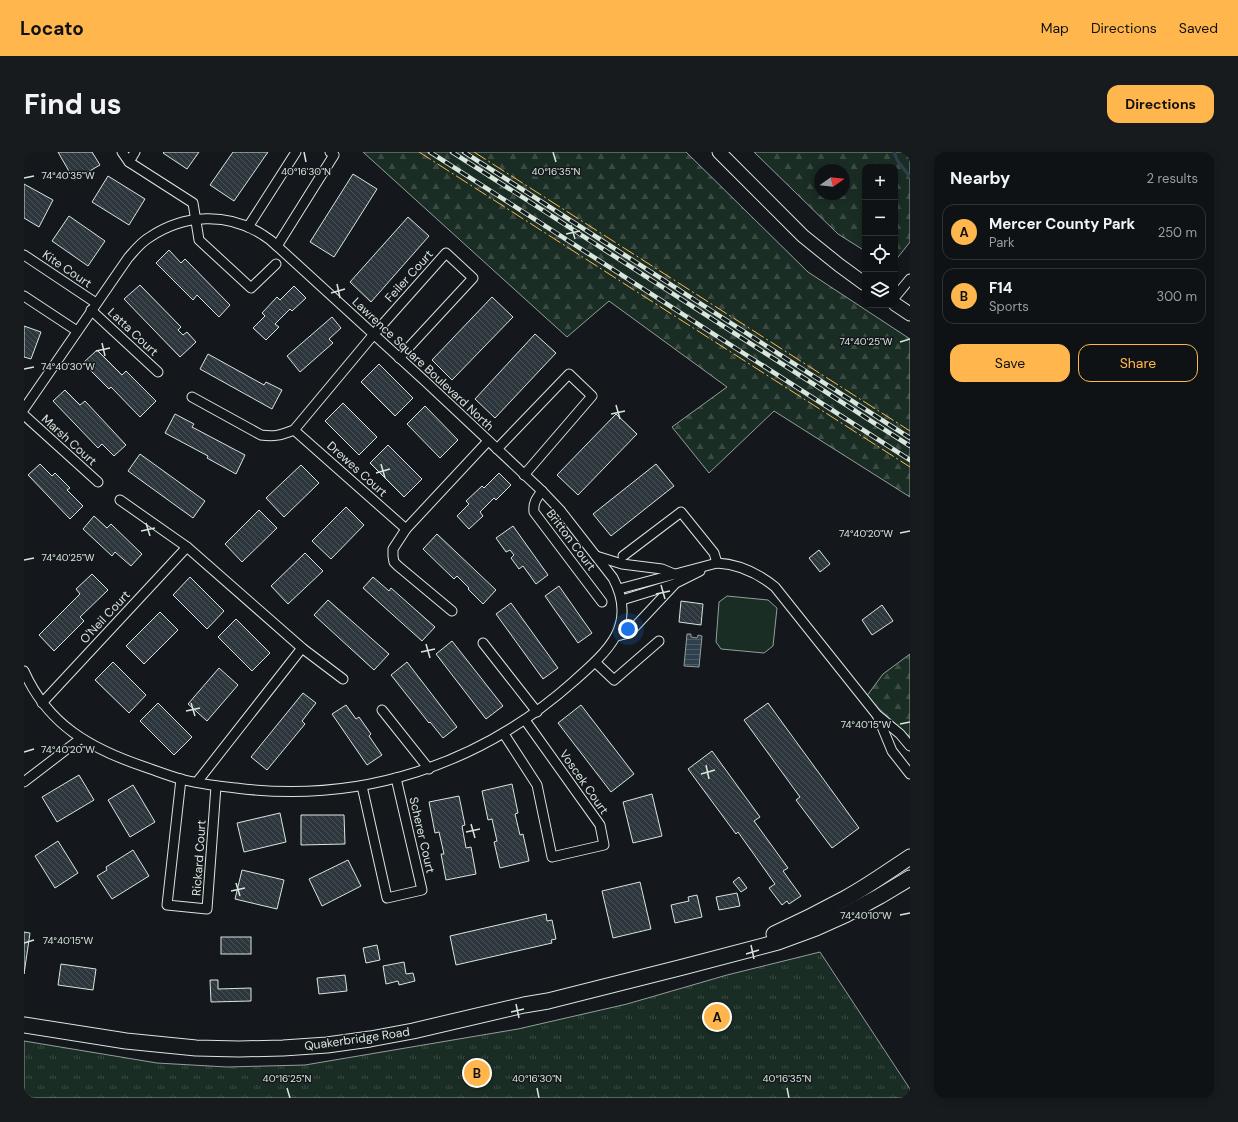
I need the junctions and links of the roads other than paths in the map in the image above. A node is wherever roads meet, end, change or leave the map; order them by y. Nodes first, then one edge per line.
1 (122, 152) edge
2 (135, 152) edge
3 (296, 152) edge
4 (330, 152) edge
5 (719, 152) edge
6 (129, 162) junction
7 (195, 219) junction
8 (248, 227) junction
9 (277, 246) junction
10 (24, 255) edge
11 (276, 264) dead end
12 (910, 279) edge
13 (862, 282) edge
14 (898, 293) edge
15 (24, 296) edge
16 (898, 306) edge
17 (94, 307) junction
18 (910, 314) edge
19 (77, 331) junction
20 (374, 334) junction
21 (399, 358) junction
22 (158, 372) dead end
23 (192, 397) dead end
24 (24, 409) edge
25 (24, 415) edge
26 (294, 430) junction
27 (488, 441) junction
28 (497, 449) junction
29 (524, 475) junction
30 (98, 482) dead end
31 (542, 491) junction
32 (120, 500) dead end
33 (406, 529) junction
34 (187, 547) junction
35 (596, 556) junction
36 (624, 556) dead end
37 (717, 563) junction
38 (675, 579) junction
39 (619, 589) junction
40 (622, 600) junction
41 (602, 602) dead end
42 (452, 611) dead end
43 (617, 636) junction
44 (659, 641) dead end
45 (483, 643) dead end
46 (302, 648) junction
47 (595, 662) junction
48 (24, 671) edge
49 (343, 679) dead end
50 (42, 703) junction
51 (382, 710) dead end
52 (537, 712) junction
53 (877, 715) junction
54 (525, 720) junction
55 (504, 734) junction
56 (80, 738) junction
57 (910, 746) edge
58 (429, 768) junction
59 (910, 774) edge
60 (396, 778) junction
61 (181, 779) junction
62 (24, 782) edge
63 (197, 782) junction
64 (216, 786) junction
65 (362, 786) junction
66 (910, 857) edge
67 (910, 878) edge
68 (684, 967) junction
69 (24, 1025) edge

1 - 6 street
2 - 6 street
3 - 8 street
4 - 9 street
5 - 13 main road
6 - 7 street
7 - 8 street, Lawrence Square Boulevard North
7 - 11 street
7 - 17 street, Lawrence Square Boulevard North
8 - 9 street, Lawrence Square Boulevard North
9 - 20 street, Lawrence Square Boulevard North
10 - 17 street, Kite Court
12 - 14 street
15 - 19 street
16 - 18 main road
17 - 19 street, Lawrence Square Boulevard North
17 - 22 street, Latta Court
19 - 24 street, Lawrence Square Boulevard North
20 - 21 street, Lawrence Square Boulevard North
20 - 21 street, Feiler Court
20 - 26 street
21 - 27 street, Lawrence Square Boulevard North
23 - 26 street
25 - 30 street, Marsh Court
26 - 33 street, Drewes Court
27 - 28 street, Lawrence Square Boulevard North
27 - 33 street
28 - 29 street, Lawrence Square Boulevard North
28 - 29 street
29 - 31 street, Lawrence Square Boulevard North
31 - 35 street, Lawrence Square Boulevard North
31 - 41 street, Britton Court
32 - 34 street
33 - 42 street
34 - 46 street
34 - 50 street, O'Neil Court
35 - 38 street
35 - 39 street, Lawrence Square Boulevard North
36 - 37 street
37 - 38 street
37 - 53 street
38 - 39 street
38 - 40 street
38 - 43 street
39 - 40 street, Lawrence Square Boulevard North
40 - 43 street, Lawrence Square Boulevard North
43 - 47 street, Lawrence Square Boulevard North
44 - 47 street
45 - 52 street
46 - 49 street
46 - 63 street
47 - 52 street, Lawrence Square Boulevard North
48 - 50 street, Lawrence Square Boulevard North
50 - 56 street, Lawrence Square Boulevard North
51 - 58 street
52 - 54 street, Lawrence Square Boulevard North
53 - 57 street
53 - 59 street
54 - 55 street, Lawrence Square Boulevard North
54 - 55 street, Voscek Court
55 - 58 street, Lawrence Square Boulevard North
56 - 61 street, Lawrence Square Boulevard North
56 - 62 street
58 - 60 street, Lawrence Square Boulevard North
60 - 65 street, Lawrence Square Boulevard North
60 - 65 street, Scherer Court
61 - 63 street, Lawrence Square Boulevard North
61 - 64 street, Rickard Court
63 - 64 street, Lawrence Square Boulevard North
64 - 65 street, Lawrence Square Boulevard North
66 - 68 main road
67 - 68 main road
68 - 69 main road, Quakerbridge Road

